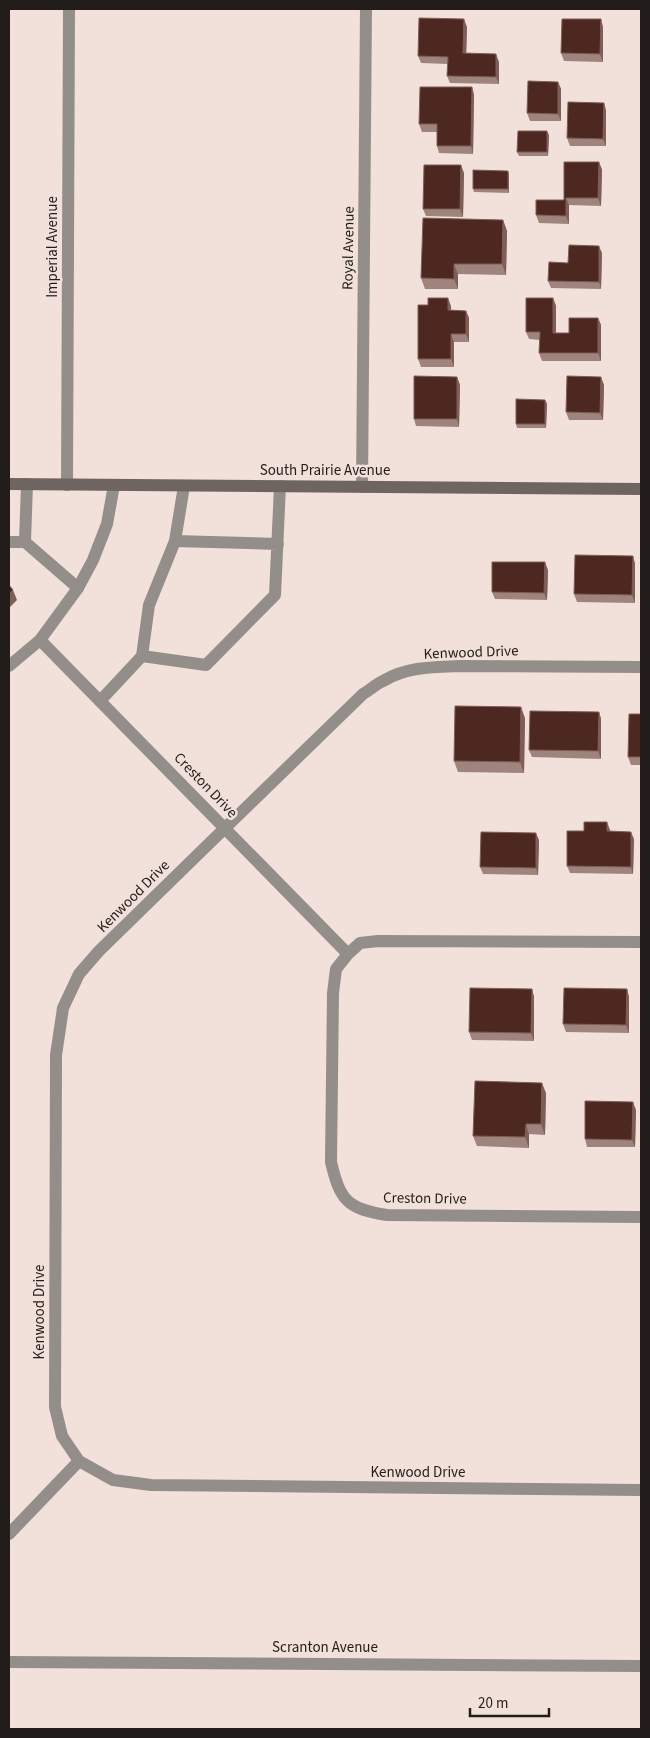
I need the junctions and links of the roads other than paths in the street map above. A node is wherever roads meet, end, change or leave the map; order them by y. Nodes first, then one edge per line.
1 (69, 9) edge
2 (366, 9) edge
3 (9, 484) edge
4 (27, 484) junction
5 (67, 485) junction
6 (114, 486) junction
7 (184, 486) junction
8 (280, 486) junction
9 (362, 487) junction
10 (641, 489) edge
11 (175, 541) junction
12 (9, 542) edge
13 (25, 542) junction
14 (278, 544) junction
15 (78, 588) junction
16 (40, 640) junction
17 (142, 656) junction
18 (9, 666) edge
19 (641, 668) edge
20 (100, 701) junction
21 (225, 828) junction
22 (641, 942) edge
23 (348, 954) junction
24 (641, 1217) edge
25 (79, 1461) junction
26 (641, 1490) edge
27 (9, 1534) edge
28 (9, 1662) edge
29 (641, 1666) edge

1 - 5 street, Imperial Avenue
2 - 9 street, Royal Avenue
3 - 4 main road, South Prairie Avenue
4 - 5 main road, South Prairie Avenue
4 - 13 street
5 - 6 main road, South Prairie Avenue
6 - 7 main road, South Prairie Avenue
6 - 15 street
7 - 8 main road, South Prairie Avenue
7 - 11 street
8 - 9 main road, South Prairie Avenue
8 - 14 street
9 - 10 main road, South Prairie Avenue
11 - 14 street
11 - 17 street
12 - 13 street
13 - 15 street
14 - 17 street
15 - 16 street
16 - 18 street
16 - 20 street, Creston Drive
17 - 20 street
19 - 21 street, Kenwood Drive
20 - 21 street, Creston Drive
21 - 23 street, Creston Drive
21 - 25 street, Kenwood Drive
22 - 23 street, Creston Drive
23 - 24 street, Creston Drive
25 - 26 street, Kenwood Drive
25 - 27 street
28 - 29 street, Scranton Avenue

